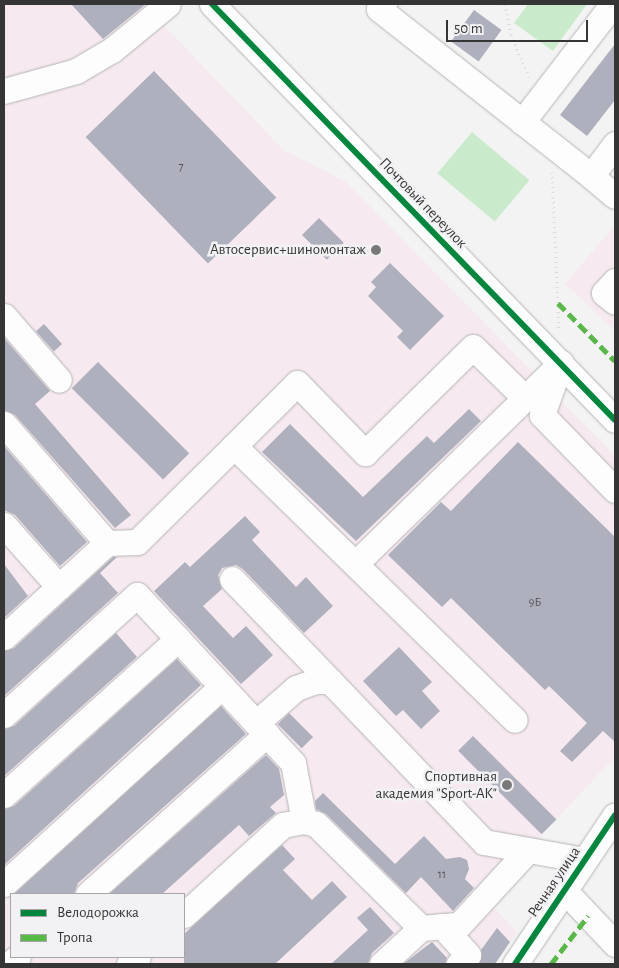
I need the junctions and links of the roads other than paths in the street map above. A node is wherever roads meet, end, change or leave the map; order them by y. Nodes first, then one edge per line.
1 (168, 4) edge
2 (212, 4) edge
3 (613, 4) edge
4 (379, 6) edge
5 (4, 91) edge
6 (522, 122) junction
7 (615, 144) edge
8 (591, 176) junction
9 (615, 196) edge
10 (615, 281) edge
11 (615, 302) edge
12 (4, 316) edge
13 (561, 363) junction
14 (59, 380) dead end
15 (526, 399) junction
16 (615, 420) edge
17 (4, 424) edge
18 (234, 446) junction
19 (615, 490) edge
20 (4, 525) edge
21 (107, 543) junction
22 (355, 564) junction
23 (232, 579) dead end
24 (59, 587) junction
25 (4, 637) edge
26 (178, 638) junction
27 (330, 682) junction
28 (222, 686) junction
29 (4, 715) edge
30 (514, 720) dead end
31 (262, 729) junction
32 (4, 796) edge
33 (615, 815) edge
34 (304, 821) junction
35 (528, 850) junction
36 (584, 860) junction
37 (4, 884) edge
38 (563, 890) junction
39 (89, 893) edge
40 (185, 914) edge
41 (431, 927) junction
42 (615, 944) edge
43 (382, 964) edge
44 (459, 964) edge
45 (515, 964) edge

1 - 5 street
2 - 13 street, Почтовый переулок
3 - 6 street
4 - 6 street
6 - 8 street
7 - 8 street
8 - 9 street
10 - 11 street
12 - 14 street
13 - 15 street
13 - 16 street, Почтовый переулок
13 - 19 street
15 - 18 street
15 - 22 street
17 - 21 street
18 - 21 street
18 - 22 street
20 - 24 street
21 - 24 street
22 - 30 street
23 - 27 street
24 - 25 street
26 - 28 street
26 - 29 street
26 - 32 street
27 - 31 street
27 - 35 street
28 - 31 street
28 - 37 street
31 - 34 street
31 - 39 street
33 - 36 street, Речная улица
34 - 40 street
34 - 41 street
35 - 36 street
35 - 41 street
36 - 38 street, Речная улица
38 - 42 street
38 - 45 street, Речная улица
41 - 43 street
41 - 44 street

